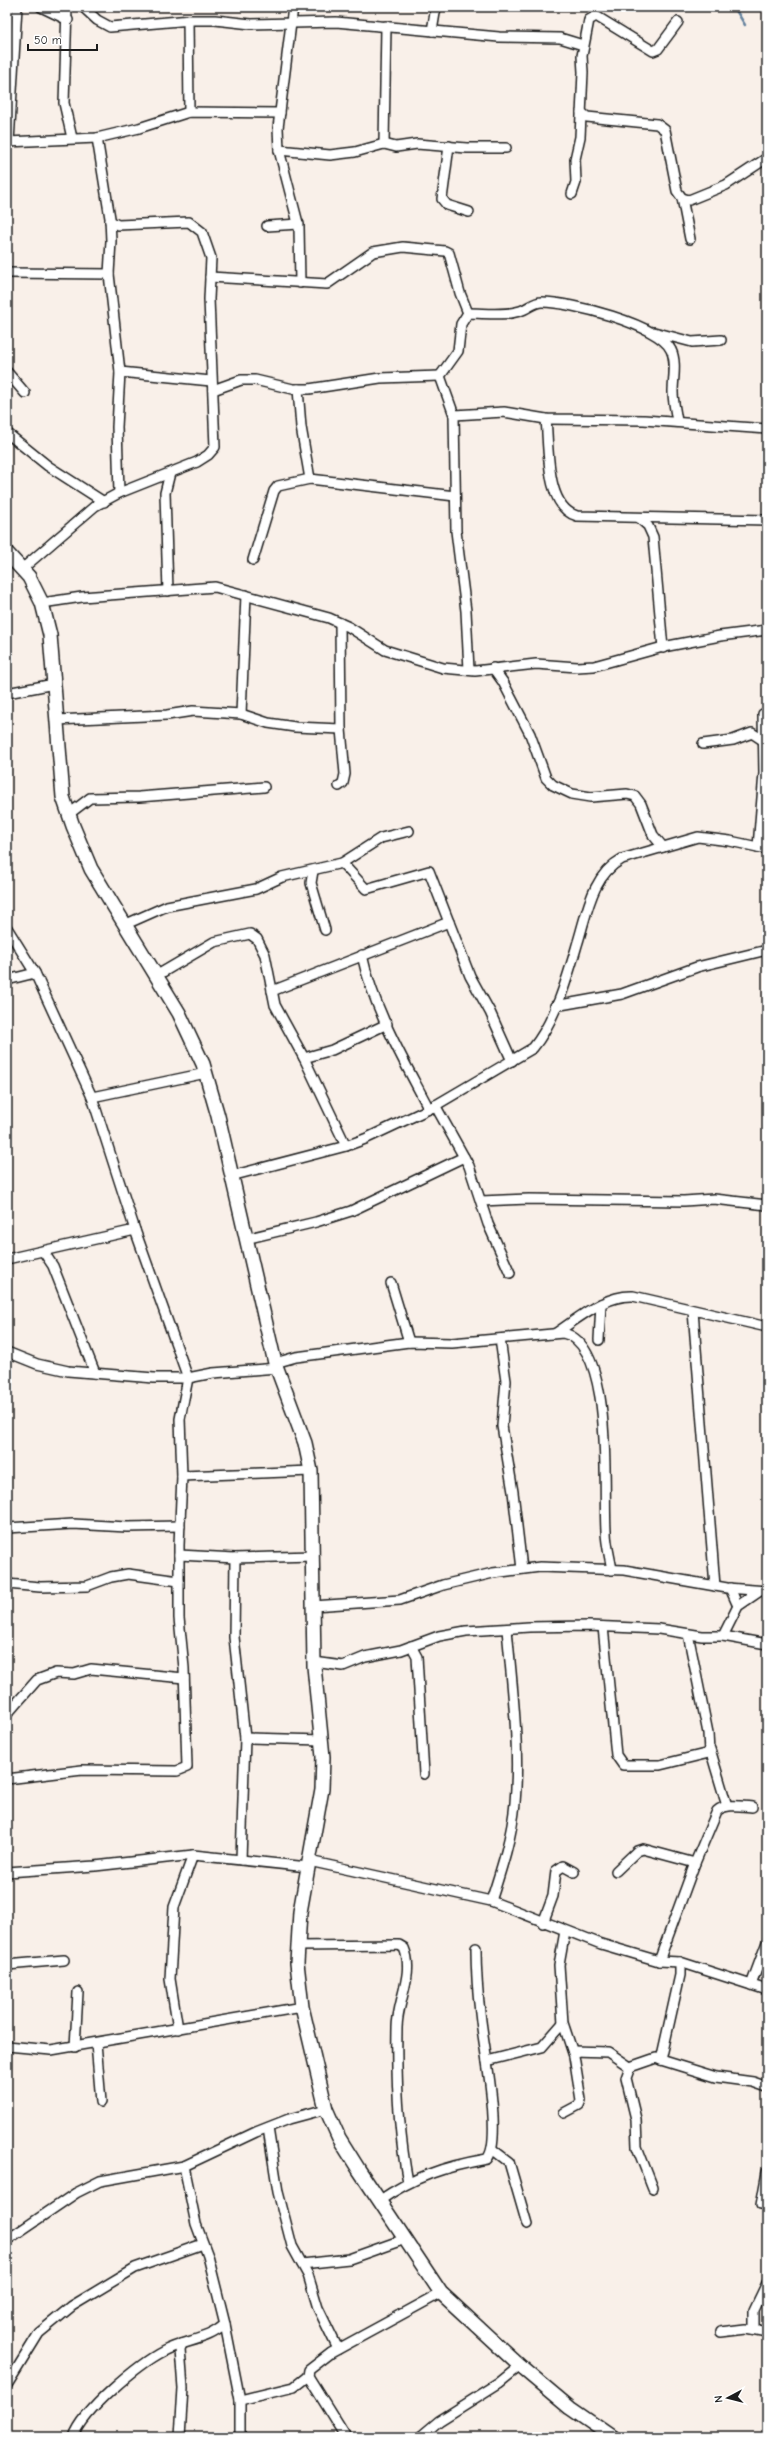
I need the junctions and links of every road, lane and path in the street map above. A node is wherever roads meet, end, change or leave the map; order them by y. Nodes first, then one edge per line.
1 (17, 7) edge
2 (41, 7) edge
3 (67, 7) edge
4 (83, 7) edge
5 (293, 7) edge
6 (436, 7) edge
7 (12, 20) edge
8 (68, 20) junction
9 (188, 20) junction
10 (678, 22) dead end
11 (292, 24) junction
12 (386, 26) junction
13 (432, 31) junction
14 (583, 45) junction
15 (189, 112) junction
16 (581, 112) junction
17 (280, 113) junction
18 (72, 138) junction
19 (97, 138) junction
20 (8, 142) edge
21 (384, 144) junction
22 (449, 146) junction
23 (506, 148) dead end
24 (279, 150) junction
25 (767, 158) edge
26 (572, 194) dead end
27 (682, 198) junction
28 (469, 212) dead end
29 (114, 223) junction
30 (298, 224) junction
31 (267, 226) dead end
32 (690, 239) dead end
33 (7, 273) edge
34 (109, 274) junction
35 (210, 277) junction
36 (300, 283) junction
37 (468, 313) junction
38 (649, 330) junction
39 (721, 340) dead end
40 (7, 372) edge
41 (120, 372) junction
42 (440, 376) junction
43 (212, 386) junction
44 (298, 389) junction
45 (25, 394) dead end
46 (454, 415) junction
47 (546, 419) junction
48 (677, 422) junction
49 (766, 431) edge
50 (7, 433) edge
51 (170, 473) junction
52 (310, 479) junction
53 (151, 481) junction
54 (165, 493) junction
55 (119, 494) junction
56 (455, 496) junction
57 (104, 502) junction
58 (639, 518) junction
59 (767, 520) edge
60 (7, 553) edge
61 (253, 560) dead end
62 (22, 569) junction
63 (168, 590) junction
64 (246, 594) junction
65 (42, 603) junction
66 (340, 623) junction
67 (767, 630) edge
68 (663, 648) junction
69 (493, 668) junction
70 (469, 670) junction
71 (54, 684) junction
72 (7, 694) edge
73 (241, 714) junction
74 (763, 714) dead end
75 (56, 720) junction
76 (341, 729) junction
77 (761, 737) junction
78 (703, 744) dead end
79 (766, 761) edge
80 (339, 786) dead end
81 (264, 787) dead end
82 (69, 814) junction
83 (408, 831) dead end
84 (663, 847) junction
85 (762, 848) edge
86 (342, 863) junction
87 (308, 872) junction
88 (449, 922) junction
89 (124, 925) junction
90 (7, 928) edge
91 (324, 930) dead end
92 (767, 950) edge
93 (362, 955) junction
94 (35, 973) junction
95 (156, 976) junction
96 (7, 980) edge
97 (272, 991) junction
98 (556, 1006) junction
99 (387, 1024) junction
100 (304, 1058) junction
101 (512, 1061) junction
102 (206, 1073) junction
103 (92, 1097) junction
104 (432, 1107) junction
105 (346, 1146) junction
106 (464, 1157) junction
107 (230, 1176) junction
108 (481, 1201) junction
109 (767, 1205) edge
110 (135, 1230) junction
111 (245, 1239) junction
112 (43, 1251) junction
113 (7, 1259) edge
114 (510, 1273) dead end
115 (391, 1283) dead end
116 (601, 1304) junction
117 (693, 1311) junction
118 (767, 1327) edge
119 (555, 1334) junction
120 (500, 1339) junction
121 (599, 1340) dead end
122 (409, 1342) junction
123 (7, 1352) edge
124 (276, 1365) junction
125 (95, 1373) junction
126 (188, 1378) junction
127 (311, 1471) junction
128 (182, 1476) junction
129 (180, 1526) junction
130 (7, 1528) edge
131 (179, 1555) junction
132 (313, 1556) junction
133 (235, 1558) junction
134 (522, 1569) junction
135 (612, 1570) junction
136 (179, 1581) junction
137 (7, 1584) edge
138 (715, 1586) junction
139 (730, 1588) junction
140 (764, 1591) edge
141 (313, 1606) junction
142 (738, 1606) junction
143 (604, 1627) junction
144 (507, 1629) junction
145 (688, 1634) junction
146 (723, 1636) junction
147 (767, 1644) edge
148 (412, 1646) junction
149 (314, 1662) junction
150 (184, 1678) junction
151 (7, 1714) edge
152 (245, 1738) junction
153 (322, 1740) junction
154 (710, 1749) junction
155 (424, 1774) dead end
156 (7, 1778) edge
157 (727, 1806) junction
158 (752, 1807) dead end
159 (193, 1855) junction
160 (240, 1860) junction
161 (695, 1863) junction
162 (309, 1864) junction
163 (616, 1871) dead end
164 (7, 1872) edge
165 (574, 1872) dead end
166 (491, 1901) junction
167 (543, 1923) junction
168 (565, 1931) junction
169 (767, 1942) edge
170 (298, 1946) junction
171 (476, 1948) dead end
172 (64, 1960) dead end
173 (659, 1961) junction
174 (680, 1962) junction
175 (7, 1965) edge
176 (751, 1985) junction
177 (767, 1990) edge
178 (78, 1992) dead end
179 (302, 2007) junction
180 (563, 2023) junction
181 (178, 2029) junction
182 (554, 2035) junction
183 (570, 2041) junction
184 (96, 2043) junction
185 (7, 2046) edge
186 (75, 2047) junction
187 (573, 2051) junction
188 (661, 2060) junction
189 (487, 2061) junction
190 (630, 2067) junction
191 (767, 2087) edge
192 (101, 2102) dead end
193 (326, 2109) junction
194 (564, 2112) dead end
195 (268, 2128) junction
196 (492, 2149) junction
197 (184, 2166) junction
198 (767, 2172) edge
199 (408, 2182) junction
200 (653, 2188) dead end
201 (379, 2201) junction
202 (761, 2205) dead end
203 (527, 2224) dead end
204 (405, 2239) junction
205 (7, 2240) edge
206 (203, 2244) junction
207 (302, 2264) junction
208 (767, 2284) edge
209 (441, 2292) junction
210 (225, 2324) junction
211 (754, 2330) junction
212 (721, 2332) dead end
213 (767, 2334) edge
214 (182, 2344) junction
215 (338, 2349) junction
216 (520, 2366) junction
217 (308, 2376) junction
218 (7, 2385) edge
219 (240, 2400) junction
220 (240, 2435) dead end
221 (74, 2437) edge
222 (180, 2437) edge
223 (346, 2437) edge
224 (420, 2437) edge
225 (612, 2437) edge

1 - 7 street
2 - 8 street
3 - 8 street
4 - 9 street
5 - 11 street
6 - 13 street
7 - 20 street
8 - 18 street
9 - 11 street
9 - 15 street
10 - 14 street
11 - 12 street
11 - 17 street
12 - 13 street
12 - 21 street
13 - 14 street
14 - 16 street
15 - 17 street
15 - 19 street
16 - 26 street
16 - 27 street
17 - 24 street
18 - 19 street
18 - 20 street
19 - 29 street
21 - 22 street
21 - 24 street
22 - 23 street
22 - 28 street
24 - 30 street
25 - 27 street
27 - 32 street
29 - 34 street
29 - 35 street
30 - 31 street
30 - 36 street
33 - 34 street
34 - 41 street
35 - 36 street
35 - 43 street
36 - 37 street
37 - 38 street
37 - 42 street
38 - 39 street
38 - 48 street
40 - 45 street
41 - 43 street
41 - 55 street
42 - 44 street
42 - 46 street
43 - 44 street
43 - 51 street
44 - 52 street
46 - 47 street
46 - 56 street
47 - 48 street
47 - 58 street
48 - 49 street
50 - 57 street
51 - 53 street
51 - 54 street
52 - 56 street
52 - 61 street
53 - 54 street
53 - 55 street
54 - 63 street
55 - 57 street
56 - 70 street
57 - 62 street
58 - 59 street
58 - 68 street
60 - 62 street
62 - 65 street
63 - 64 street
63 - 65 street
64 - 66 street
64 - 73 street
65 - 71 street
66 - 70 street
66 - 76 street
67 - 68 street
68 - 69 street
69 - 70 street
69 - 84 street
71 - 72 street
71 - 75 street
73 - 75 street
73 - 76 street
74 - 77 street
75 - 82 street
76 - 80 street
77 - 78 street
77 - 79 street
79 - 85 street
81 - 82 street
82 - 89 street
83 - 86 street
84 - 85 street
84 - 98 street
86 - 87 street
86 - 88 street
87 - 89 street
87 - 91 street
88 - 93 street
88 - 101 street
89 - 95 street
90 - 94 street
92 - 98 street
93 - 97 street
93 - 99 street
94 - 96 street
94 - 103 street
95 - 97 street
95 - 102 street
97 - 100 street
98 - 101 street
99 - 100 street
99 - 104 street
100 - 105 street
101 - 104 street
102 - 103 street
102 - 107 street
103 - 110 street
104 - 105 street
104 - 106 street
105 - 107 street
106 - 108 street
106 - 111 street
107 - 111 street
108 - 109 street
108 - 114 street
110 - 112 street
110 - 126 street
111 - 124 street
112 - 113 street
112 - 125 street
115 - 122 street
116 - 117 street
116 - 119 street
116 - 121 street
117 - 118 street
117 - 138 street
119 - 120 street
119 - 135 street
120 - 122 street
120 - 134 street
122 - 124 street
123 - 125 street
124 - 126 street
124 - 127 street
125 - 126 street
126 - 128 street
127 - 128 street
127 - 132 street
128 - 129 street
129 - 130 street
129 - 131 street
131 - 133 street
131 - 136 street
132 - 133 street
132 - 141 street
133 - 152 street
134 - 135 street
134 - 141 street
135 - 138 street
136 - 137 street
136 - 150 street
138 - 139 street
139 - 140 street
139 - 142 street
140 - 142 street
141 - 149 street
142 - 146 street
143 - 144 street
143 - 145 street
143 - 154 street
144 - 148 street
144 - 166 street
145 - 146 street
145 - 154 street
146 - 147 street
148 - 149 street
148 - 155 street
149 - 153 street
150 - 151 street
150 - 156 street
152 - 153 street
152 - 160 street
153 - 162 street
154 - 157 street
157 - 158 street
157 - 161 street
159 - 160 street
159 - 164 street
159 - 181 street
160 - 162 street
161 - 163 street
161 - 173 street
162 - 166 street
162 - 170 street
165 - 167 street
166 - 167 street
167 - 168 street
168 - 173 street
168 - 180 street
169 - 176 street
170 - 179 street
170 - 199 street
171 - 189 street
172 - 175 street
173 - 174 street
174 - 176 street
174 - 188 street
176 - 177 street
178 - 186 street
179 - 181 street
179 - 193 street
180 - 182 street
180 - 183 street
181 - 184 street
182 - 183 street
182 - 189 street
183 - 187 street
184 - 186 street
184 - 192 street
185 - 186 street
187 - 190 street
187 - 194 street
188 - 190 street
188 - 191 street
189 - 196 street
190 - 200 street
193 - 195 street
193 - 201 street
195 - 197 street
195 - 207 street
196 - 199 street
196 - 203 street
197 - 205 street
197 - 206 street
198 - 202 street
199 - 201 street
201 - 204 street
204 - 207 street
204 - 209 street
206 - 210 street
206 - 218 street
207 - 215 street
208 - 211 street
209 - 215 street
209 - 216 street
210 - 214 street
210 - 219 street
211 - 212 street
211 - 213 street
214 - 221 street
214 - 222 street
215 - 217 street
216 - 224 street
216 - 225 street
217 - 219 street
217 - 223 street
219 - 220 street

